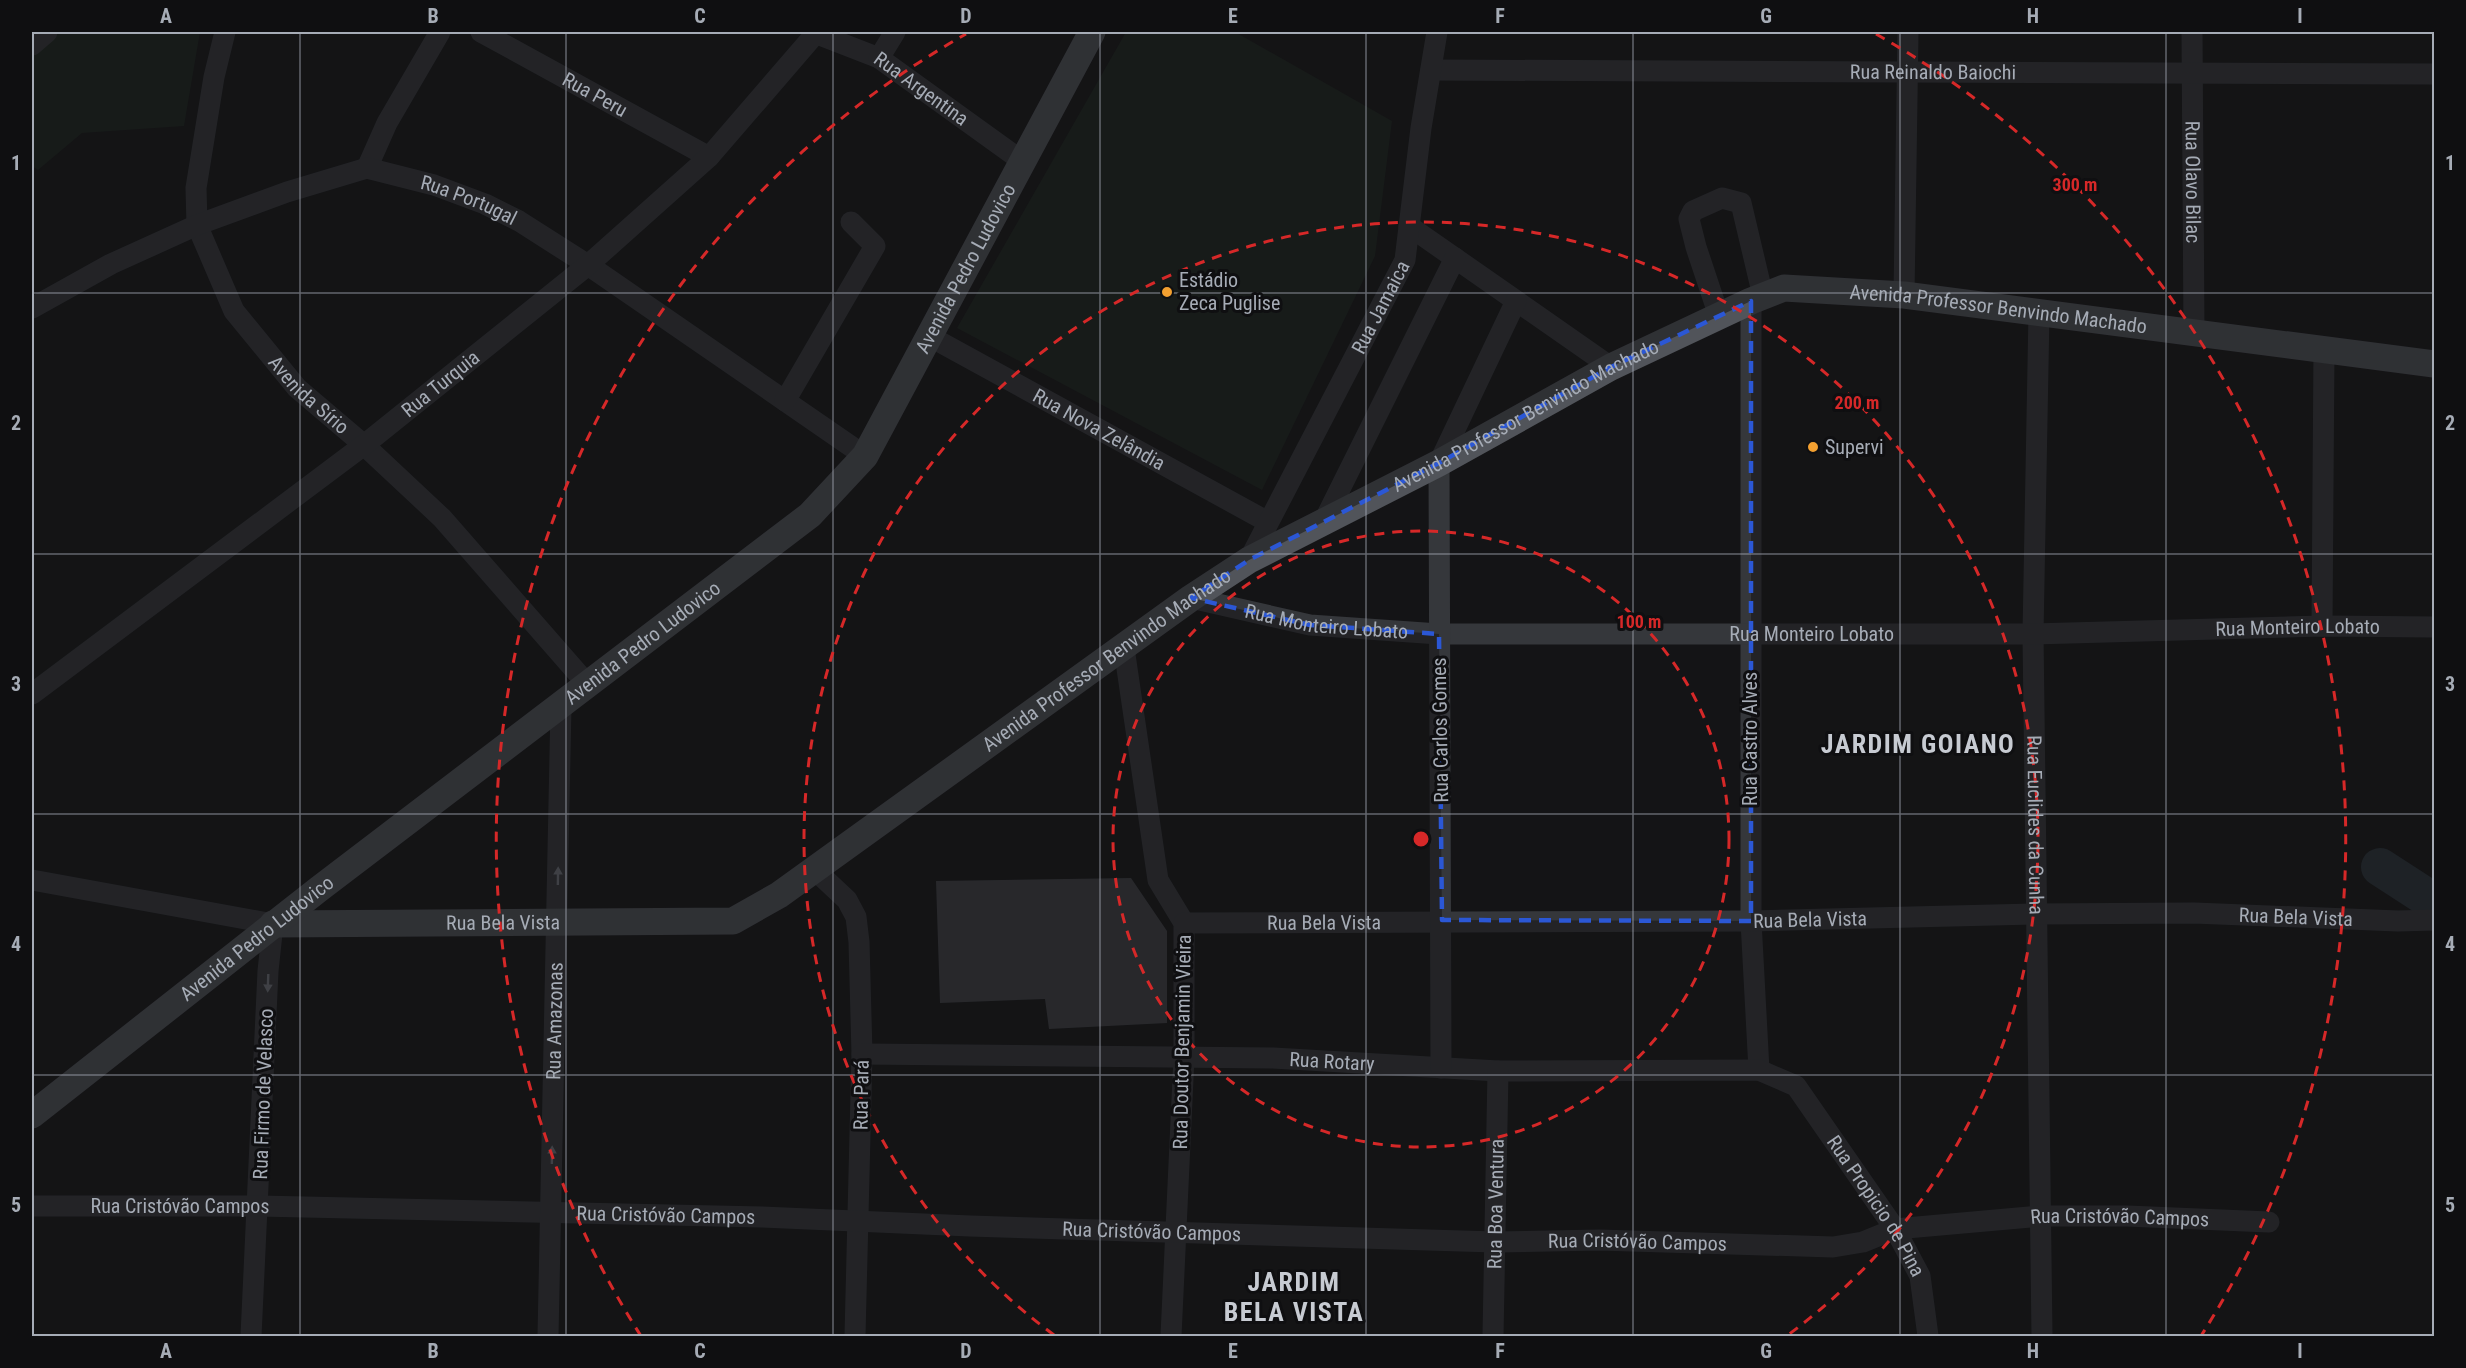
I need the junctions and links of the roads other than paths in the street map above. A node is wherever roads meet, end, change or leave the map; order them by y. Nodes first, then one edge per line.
1 (47, 32) edge
2 (225, 32) edge
3 (440, 32) edge
4 (481, 32) edge
5 (814, 32) edge
6 (895, 32) edge
7 (1092, 32) edge
8 (1437, 32) edge
9 (1908, 32) edge
10 (2192, 32) edge
11 (32, 45) edge
12 (879, 58) junction
13 (1431, 70) junction
14 (1907, 72) junction
15 (2192, 73) junction
16 (2434, 74) edge
17 (709, 157) junction
18 (1022, 161) junction
19 (367, 168) junction
20 (851, 222) dead end
21 (197, 225) junction
22 (1409, 226) junction
23 (1455, 258) junction
24 (588, 265) junction
25 (1904, 295) junction
26 (1757, 298) junction
27 (1516, 301) junction
28 (32, 308) edge
29 (2039, 312) junction
30 (1719, 316) junction
31 (2194, 333) junction
32 (929, 336) junction
33 (2324, 350) junction
34 (2434, 364) edge
35 (1611, 367) junction
36 (784, 401) junction
37 (364, 445) junction
38 (865, 456) junction
39 (1439, 463) junction
40 (1324, 521) junction
41 (1268, 522) junction
42 (1249, 560) junction
43 (1191, 598) junction
44 (2322, 626) junction
45 (2434, 627) edge
46 (1439, 634) junction
47 (2032, 634) junction
48 (1750, 635) junction
49 (1124, 648) junction
50 (588, 685) junction
51 (32, 694) edge
52 (561, 706) junction
53 (815, 870) junction
54 (32, 880) edge
55 (2036, 914) junction
56 (1442, 920) junction
57 (2434, 920) edge
58 (733, 921) joint
59 (1751, 921) junction
60 (557, 922) junction
61 (1184, 923) junction
62 (273, 924) junction
63 (862, 1054) junction
64 (1184, 1058) junction
65 (1441, 1068) junction
66 (1759, 1070) junction
67 (1498, 1071) junction
68 (1796, 1086) joint
69 (32, 1115) edge
70 (32, 1206) edge
71 (259, 1206) junction
72 (551, 1214) junction
73 (2042, 1216) junction
74 (858, 1222) junction
75 (2269, 1222) dead end
76 (1895, 1229) junction
77 (1177, 1232) junction
78 (1496, 1242) junction
79 (251, 1336) edge
80 (548, 1336) edge
81 (855, 1336) edge
82 (1171, 1336) edge
83 (1493, 1336) edge
84 (1929, 1336) edge
85 (2042, 1336) edge

1 - 11 street
2 - 21 street, Avenida Sírio
3 - 19 street
4 - 17 street, Rua Peru
5 - 12 street, Rua Argentina
5 - 17 street, Rua Turquia
6 - 12 street
7 - 18 main road, Avenida Pedro Ludovico
8 - 13 street, Rua Jamaica
9 - 14 street
10 - 15 street, Rua Olavo Bilac
12 - 18 street, Rua Argentina
13 - 14 street, Rua Reinaldo Baiochi
13 - 22 street, Rua Jamaica
14 - 15 street, Rua Reinaldo Baiochi
14 - 25 street
15 - 16 street, Rua Reinaldo Baiochi
15 - 31 street, Rua Olavo Bilac
17 - 24 street, Rua Turquia
18 - 32 main road, Avenida Pedro Ludovico
19 - 21 street
19 - 24 street, Rua Portugal
20 - 36 street
21 - 28 street
21 - 37 street, Avenida Sírio
22 - 23 street
22 - 41 street, Rua Jamaica
23 - 27 street
23 - 40 street
24 - 36 street, Rua Portugal
24 - 37 street, Rua Turquia
25 - 26 main road, Avenida Professor Benvindo Machado
25 - 29 main road, Avenida Professor Benvindo Machado
26 - 30 main road, Avenida Professor Benvindo Machado
26 - 30 street, Rua Castro Alves
26 - 48 street, Rua Castro Alves
27 - 35 street
27 - 39 street
29 - 31 main road, Avenida Professor Benvindo Machado
29 - 47 street, Rua Euclides da Cunha
30 - 35 main road, Avenida Professor Benvindo Machado
31 - 33 main road, Avenida Professor Benvindo Machado
32 - 38 main road, Avenida Pedro Ludovico
32 - 41 street, Rua Nova Zelândia
33 - 34 main road, Avenida Professor Benvindo Machado
33 - 44 street
35 - 39 main road, Avenida Professor Benvindo Machado
36 - 38 street, Rua Portugal
37 - 50 street, Avenida Sírio
37 - 51 street, Rua Turquia
38 - 50 main road, Avenida Pedro Ludovico
39 - 40 main road, Avenida Professor Benvindo Machado
39 - 46 street, Rua Carlos Gomes
40 - 42 main road, Avenida Professor Benvindo Machado
41 - 42 street, Rua Jamaica
42 - 43 main road, Avenida Professor Benvindo Machado
43 - 46 street, Rua Monteiro Lobato
43 - 49 main road, Avenida Professor Benvindo Machado
44 - 45 street, Rua Monteiro Lobato
44 - 47 street, Rua Monteiro Lobato
46 - 48 street, Rua Monteiro Lobato
46 - 56 street, Rua Carlos Gomes
47 - 48 street, Rua Monteiro Lobato
47 - 55 street, Rua Euclides da Cunha
48 - 59 street, Rua Castro Alves
49 - 53 main road, Avenida Professor Benvindo Machado
49 - 61 street, Rua Doutor Benjamin Vieira
50 - 52 main road, Avenida Pedro Ludovico
60 -> 52 street, Rua Amazonas
52 - 62 main road, Avenida Pedro Ludovico
53 - 58 main road, Avenida Professor Benvindo Machado
53 - 63 street, Rua Pará
54 - 62 street
55 - 57 street, Rua Bela Vista
55 - 59 street, Rua Bela Vista
55 - 73 street, Rua Euclides da Cunha
56 - 59 street, Rua Bela Vista
56 - 61 street, Rua Bela Vista
56 - 65 street, Rua Carlos Gomes
58 - 60 main road, Rua Bela Vista
59 - 66 street, Rua Castro Alves
60 - 62 main road, Rua Bela Vista
72 -> 60 street, Rua Amazonas
61 - 64 street, Rua Doutor Benjamin Vieira
62 - 69 main road, Avenida Pedro Ludovico
62 -> 71 street, Rua Firmo de Velasco
63 - 64 street, Rua Rotary
63 - 74 street, Rua Pará
64 - 65 street, Rua Rotary
64 - 77 street, Rua Doutor Benjamin Vieira
65 - 67 street, Rua Rotary
66 - 67 street, Rua Rotary
66 - 68 street, Rua Rotary
67 - 78 street, Rua Boa Ventura
68 - 76 street, Rua Propicio de Pina
70 - 71 street, Rua Cristóvão Campos
71 - 72 street, Rua Cristóvão Campos
71 - 79 street, Rua Firmo de Velasco
72 - 74 street, Rua Cristóvão Campos
72 - 80 street, Rua Amazonas
73 - 75 street, Rua Cristóvão Campos
73 - 76 street, Rua Cristóvão Campos
73 - 85 street, Rua Euclides da Cunha
74 - 77 street, Rua Cristóvão Campos
74 - 81 street, Rua Pará
76 - 78 street, Rua Cristóvão Campos
76 - 84 street, Rua Propicio de Pina
77 - 78 street, Rua Cristóvão Campos
77 - 82 street, Rua Doutor Benjamin Vieira
78 - 83 street, Rua Boa Ventura

